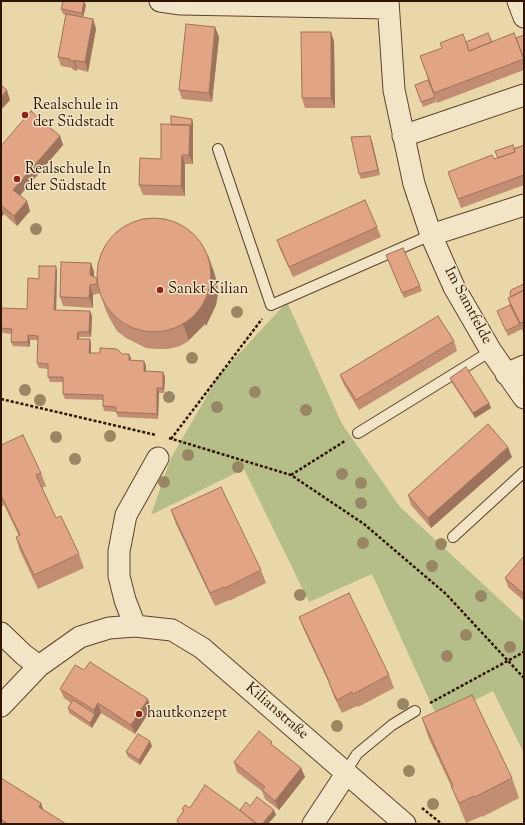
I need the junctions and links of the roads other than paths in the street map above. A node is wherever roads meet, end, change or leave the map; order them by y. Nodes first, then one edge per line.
1 (160, 1) edge
2 (518, 1) edge
3 (388, 5) edge
4 (524, 16) edge
5 (524, 95) edge
6 (403, 136) junction
7 (218, 149) dead end
8 (524, 205) edge
9 (431, 235) junction
10 (491, 351) junction
11 (515, 370) edge
12 (524, 398) edge
13 (358, 433) road end
14 (158, 458) dead end
15 (524, 472) edge
16 (453, 536) dead end
17 (135, 626) junction
18 (1, 633) edge
19 (39, 666) junction
20 (1, 706) edge
21 (415, 711) road end
22 (345, 772) junction
23 (313, 824) edge
24 (405, 824) edge

1 - 3 street
2 - 4 street
3 - 6 street, Im Samtfelde
5 - 6 street
6 - 9 street, Im Samtfelde
7 - 9 lane
8 - 9 street
9 - 10 street, Im Samtfelde
10 - 11 street, Im Samtfelde
10 - 13 lane
11 - 12 street, Im Samtfelde
14 - 17 street
15 - 16 lane
17 - 19 street, Kilianstraße
17 - 22 street, Kilianstraße
18 - 19 street
19 - 20 street, Kilianstraße
21 - 22 lane
22 - 23 street
22 - 24 street, Kilianstraße

